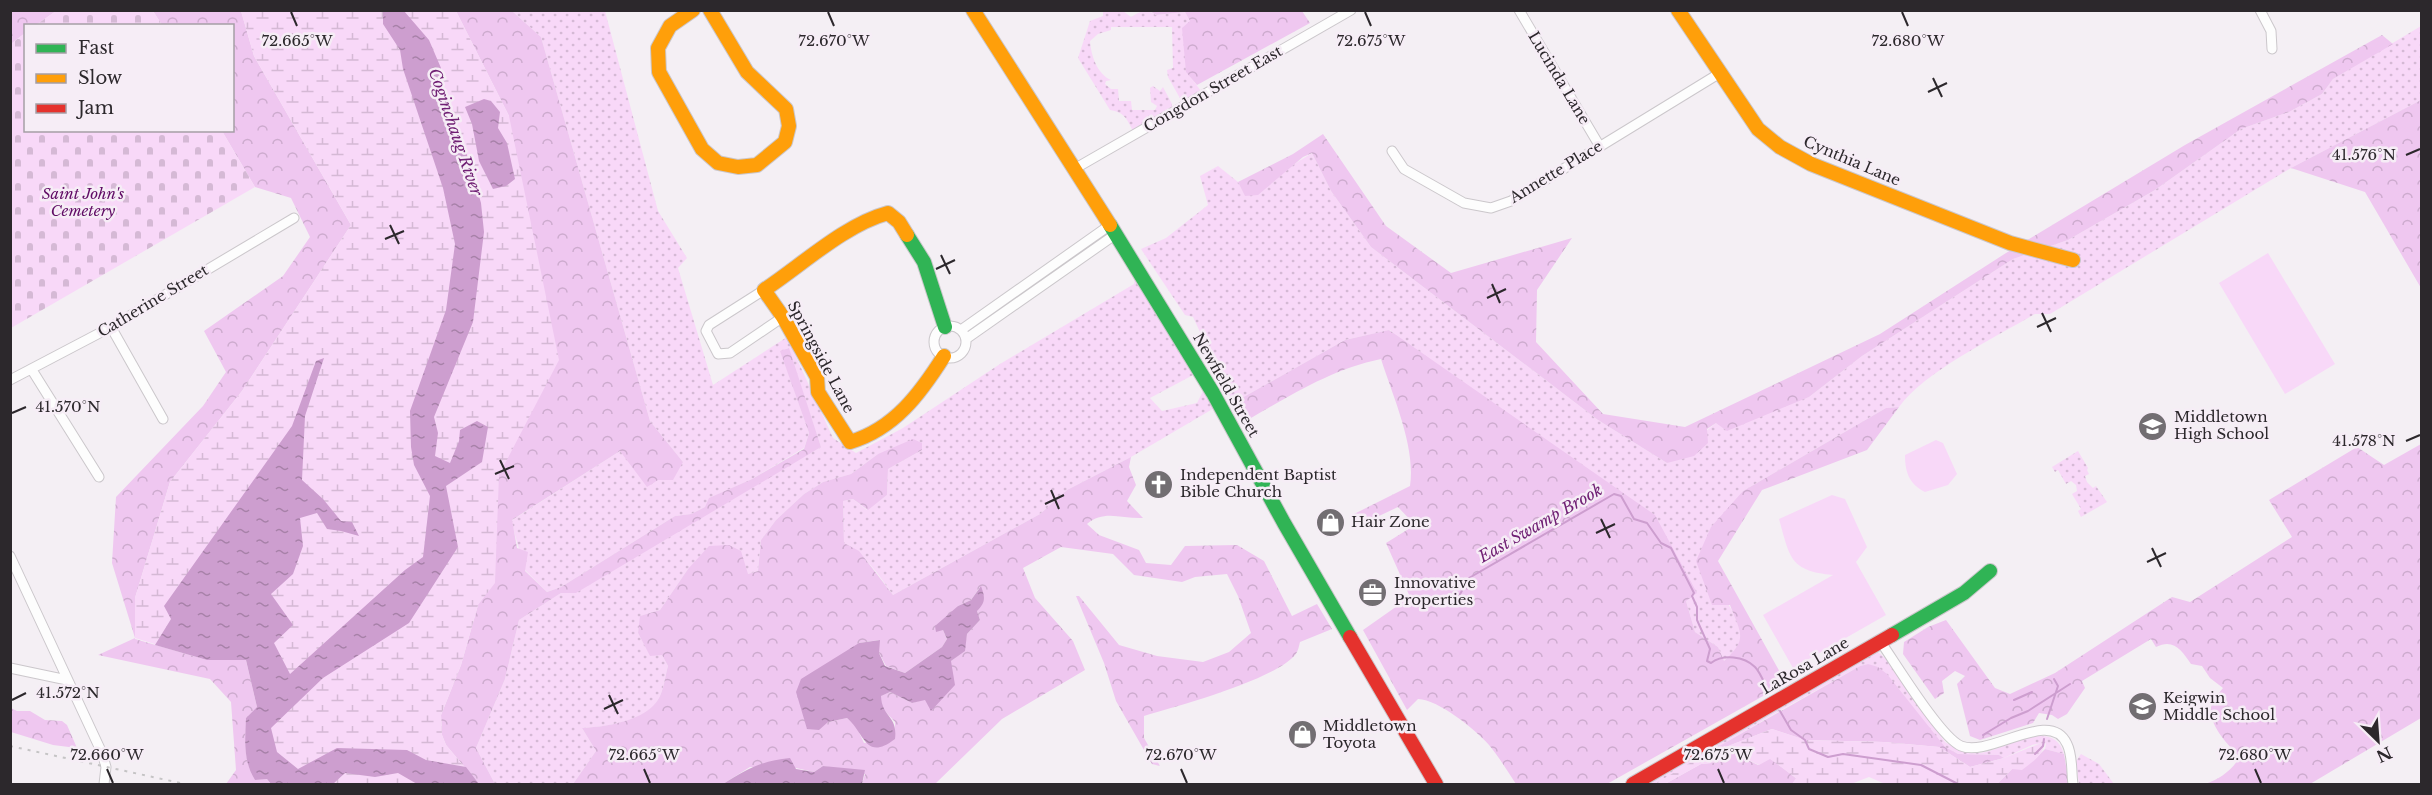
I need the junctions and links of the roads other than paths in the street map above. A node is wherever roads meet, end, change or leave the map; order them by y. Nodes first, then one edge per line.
1 (693, 10) edge
2 (710, 10) edge
3 (973, 10) edge
4 (1351, 10) edge
5 (1518, 10) edge
6 (1678, 10) edge
7 (2260, 10) edge
8 (2272, 49) dead end
9 (1720, 73) junction
10 (1599, 145) junction
11 (1392, 151) dead end
12 (1076, 168) junction
13 (294, 218) dead end
14 (1113, 229) junction
15 (2073, 260) dead end
16 (764, 290) junction
17 (783, 318) junction
18 (111, 327) junction
19 (945, 327) junction
20 (964, 334) junction
21 (944, 356) junction
22 (32, 370) junction
23 (10, 380) edge
24 (164, 419) dead end
25 (99, 477) dead end
26 (10, 556) edge
27 (1990, 571) dead end
28 (1880, 641) junction
29 (10, 668) edge
30 (68, 680) junction
31 (104, 784) edge
32 (1436, 784) edge
33 (1633, 784) edge
34 (2073, 784) edge

1 - 2 street
3 - 12 street, Newfield Street
4 - 12 street, Congdon Street East
5 - 10 street, Lucinda Lane
6 - 9 street, Cynthia Lane
7 - 8 street
9 - 10 street, Annette Place
9 - 15 street, Cynthia Lane
10 - 11 street, Annette Place
12 - 14 street, Newfield Street
13 - 18 street, Catherine Street
14 - 20 street, Springside Lane
14 - 32 street, Newfield Street
16 - 17 street, Springside Lane
16 - 17 street
16 - 19 street
17 - 21 street, Springside Lane
18 - 22 street, Catherine Street
18 - 24 street
19 - 20 street
19 - 21 street
20 - 21 street, Springside Lane
22 - 23 street, Catherine Street
22 - 25 street
26 - 30 street
27 - 28 street, LaRosa Lane
28 - 33 street, LaRosa Lane
28 - 34 street
29 - 30 street
30 - 31 street

